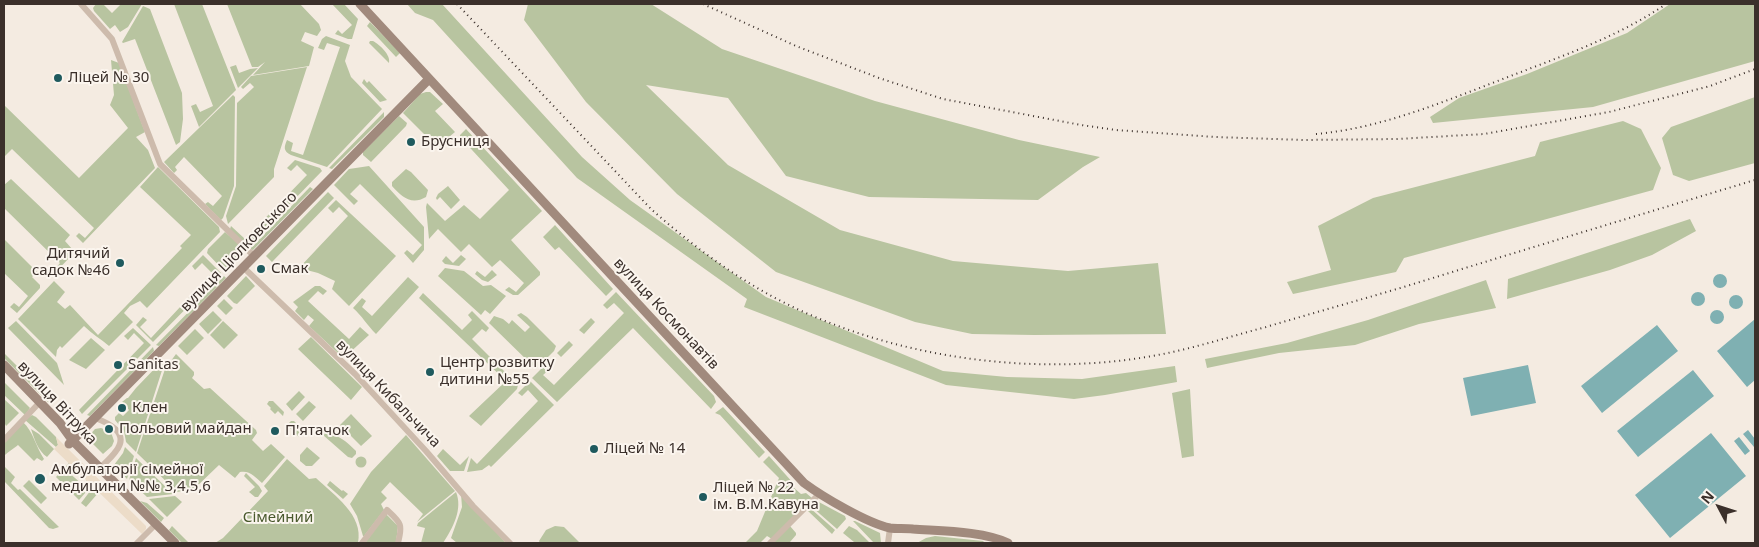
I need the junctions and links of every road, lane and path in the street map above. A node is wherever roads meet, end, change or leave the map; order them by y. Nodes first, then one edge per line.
1 (82, 4) edge
2 (360, 4) edge
3 (429, 79) junction
4 (254, 256) junction
5 (243, 267) junction
6 (4, 365) edge
7 (4, 372) edge
8 (38, 404) junction
9 (95, 418) junction
10 (4, 440) edge
11 (71, 442) junction
12 (100, 468) junction
13 (819, 494) junction
14 (154, 525) junction
15 (890, 528) junction
16 (136, 543) edge
17 (169, 543) edge
18 (176, 543) edge
19 (362, 543) edge
20 (398, 543) edge
21 (510, 543) edge
22 (770, 543) edge
23 (888, 543) edge
24 (1008, 543) edge

1 - 4 street
2 - 3 street, вулиця Космонавтів
3 - 4 street, вулиця Ціолковського
3 - 13 street, вулиця Космонавтів
4 - 5 street, вулиця Ціолковського
5 - 9 street, вулиця Ціолковського
5 - 21 street, вулиця Кибальчича
6 - 8 street, вулиця Вітрука
7 - 8 street, вулиця Вітрука
8 - 10 street
8 - 11 street, вулиця Вітрука
9 - 11 street, вулиця Ціолковського
9 - 12 street
11 - 12 street, вулиця Вітрука
11 - 14 street, вулиця Вітрука
12 - 14 street, вулиця Вітрука
13 - 15 street, вулиця Космонавтів
13 - 22 street
14 - 16 street
14 - 17 street, вулиця Вітрука
14 - 18 street, вулиця Вітрука
15 - 23 street
15 - 24 street, вулиця Космонавтів
19 - 20 street

